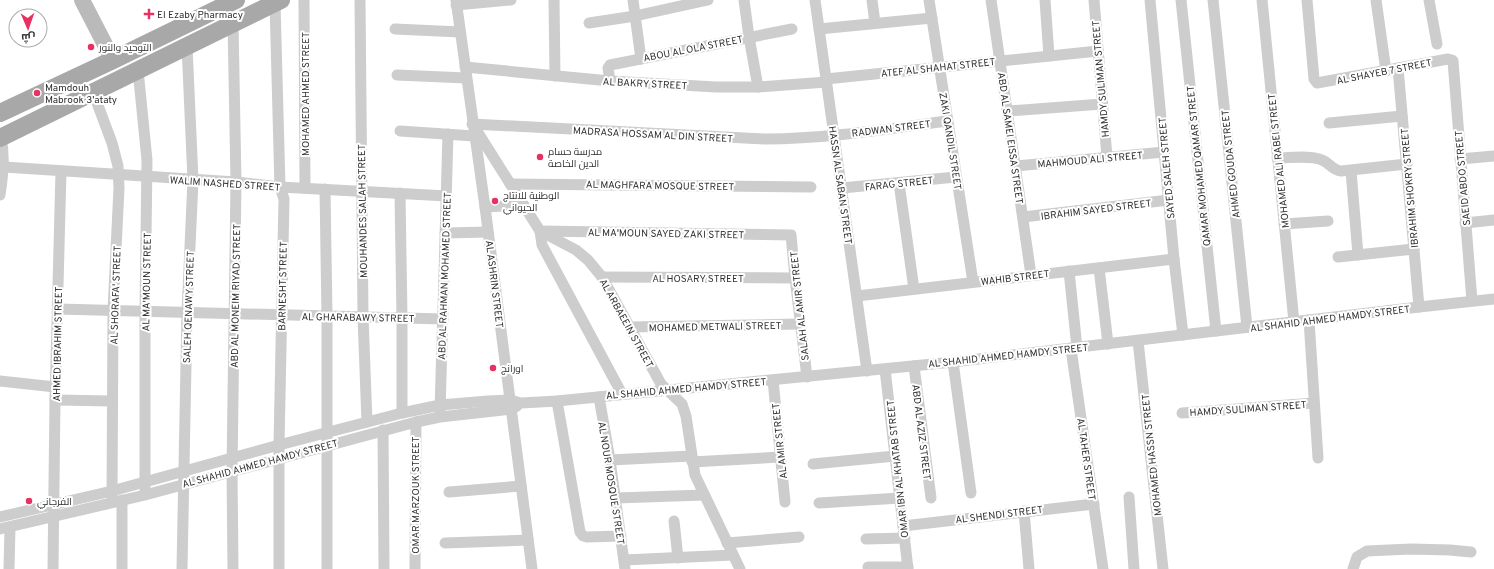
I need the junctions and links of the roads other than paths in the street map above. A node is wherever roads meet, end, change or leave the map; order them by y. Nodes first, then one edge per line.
1 (82, 0) edge
2 (236, 0) edge
3 (304, 0) edge
4 (360, 0) edge
5 (511, 0) edge
6 (554, 0) edge
7 (633, 0) edge
8 (708, 0) edge
9 (744, 0) edge
10 (815, 0) edge
11 (872, 0) edge
12 (929, 0) edge
13 (991, 0) edge
14 (1045, 0) edge
15 (1094, 0) edge
16 (1150, 0) edge
17 (1181, 0) edge
18 (1213, 0) edge
19 (1262, 0) edge
20 (1307, 0) edge
21 (1376, 0) edge
22 (1429, 0) edge
23 (278, 2) edge
24 (456, 2) edge
25 (635, 16) junction
26 (932, 18) junction
27 (233, 23) junction
28 (589, 23) dead end
29 (875, 24) junction
30 (395, 29) dead end
31 (792, 29) dead end
32 (819, 29) junction
33 (460, 32) junction
34 (749, 37) junction
35 (1437, 44) dead end
36 (187, 46) junction
37 (1098, 51) junction
38 (1049, 56) junction
39 (641, 59) junction
40 (1448, 59) joint
41 (113, 60) junction
42 (1000, 60) junction
43 (940, 67) junction
44 (1398, 68) junction
45 (138, 70) junction
46 (1386, 71) junction
47 (465, 73) junction
48 (397, 76) dead end
49 (555, 76) junction
50 (826, 80) junction
51 (610, 81) junction
52 (758, 87) junction
53 (93, 92) junction
54 (1102, 104) junction
55 (1008, 111) junction
56 (0, 113) edge
57 (1402, 116) junction
58 (947, 121) junction
59 (1329, 123) dead end
60 (472, 124) junction
61 (400, 131) dead end
62 (448, 134) junction
63 (474, 136) junction
64 (834, 136) junction
65 (0, 138) edge
66 (1164, 152) junction
67 (1494, 156) edge
68 (1107, 157) junction
69 (1277, 158) junction
70 (1460, 159) junction
71 (1407, 164) junction
72 (1015, 166) junction
73 (4, 167) junction
74 (1351, 170) junction
75 (61, 171) junction
76 (119, 175) junction
77 (956, 177) junction
78 (147, 178) junction
79 (192, 180) junction
80 (236, 182) junction
81 (899, 183) junction
82 (510, 184) junction
83 (811, 187) dead end
84 (280, 188) junction
85 (305, 188) junction
86 (842, 188) junction
87 (325, 189) junction
88 (362, 190) junction
89 (400, 193) junction
90 (0, 195) edge
91 (447, 196) junction
92 (1169, 200) junction
93 (524, 205) junction
94 (485, 207) junction
95 (1023, 217) junction
96 (1494, 220) edge
97 (1328, 221) dead end
98 (1465, 223) junction
99 (1284, 224) junction
100 (540, 231) junction
101 (445, 232) junction
102 (488, 232) junction
103 (791, 235) joint
104 (1414, 249) junction
105 (1358, 255) junction
106 (1338, 257) dead end
107 (1174, 259) junction
108 (1099, 268) junction
109 (1069, 271) junction
110 (1031, 276) junction
111 (602, 277) junction
112 (794, 278) junction
113 (973, 282) junction
114 (914, 289) junction
115 (857, 296) junction
116 (1494, 299) edge
117 (1472, 301) junction
118 (1419, 307) junction
119 (58, 309) junction
120 (113, 311) junction
121 (145, 312) junction
122 (187, 313) junction
123 (235, 314) junction
124 (282, 315) junction
125 (327, 316) junction
126 (363, 317) junction
127 (402, 318) junction
128 (443, 319) junction
129 (1309, 320) junction
130 (1294, 322) junction
131 (800, 324) junction
132 (630, 327) junction
133 (1247, 327) junction
134 (1216, 331) junction
135 (1183, 335) junction
136 (1138, 341) junction
137 (1108, 344) junction
138 (1074, 348) junction
139 (953, 362) junction
140 (914, 366) junction
141 (885, 369) junction
142 (867, 371) junction
143 (807, 377) junction
144 (0, 380) edge
145 (773, 380) junction
146 (55, 387) junction
147 (666, 390) junction
148 (622, 394) junction
149 (599, 397) junction
150 (55, 400) junction
151 (112, 401) junction
152 (557, 401) junction
153 (1314, 403) junction
154 (440, 405) junction
155 (510, 405) junction
156 (402, 413) junction
157 (1182, 413) dead end
158 (440, 417) junction
159 (366, 422) junction
160 (416, 422) junction
161 (383, 430) junction
162 (328, 432) junction
163 (279, 445) junction
164 (328, 445) junction
165 (895, 456) junction
166 (780, 457) junction
167 (232, 458) junction
168 (280, 458) junction
169 (1318, 458) dead end
170 (692, 459) junction
171 (610, 460) junction
172 (813, 464) dead end
173 (232, 470) junction
174 (183, 471) junction
175 (145, 482) junction
176 (183, 483) junction
177 (521, 486) junction
178 (112, 491) junction
179 (449, 492) dead end
180 (971, 493) dead end
181 (145, 495) junction
182 (704, 495) junction
183 (1129, 497) dead end
184 (616, 498) junction
185 (900, 498) junction
186 (930, 498) dead end
187 (117, 502) junction
188 (785, 502) dead end
189 (819, 503) dead end
190 (1094, 504) junction
191 (54, 505) junction
192 (1024, 511) junction
193 (0, 517) edge
194 (53, 517) junction
195 (674, 521) dead end
196 (903, 526) junction
197 (5, 528) edge
198 (621, 536) junction
199 (798, 537) dead end
200 (905, 538) junction
201 (866, 539) dead end
202 (528, 540) junction
203 (727, 543) junction
204 (445, 544) dead end
205 (1472, 552) dead end
206 (733, 555) junction
207 (678, 558) junction
208 (625, 565) edge
209 (868, 567) dead end
210 (908, 568) edge
211 (9, 569) edge
212 (53, 569) edge
213 (122, 569) edge
214 (182, 569) edge
215 (233, 569) edge
216 (279, 569) edge
217 (327, 569) edge
218 (384, 569) edge
219 (415, 569) edge
220 (532, 569) edge
221 (740, 569) edge
222 (1029, 569) edge
223 (1103, 569) edge
224 (1134, 569) edge
225 (1163, 569) edge
226 (1353, 569) edge

1 - 41 street
2 - 41 main road
3 - 85 street, MOHAMED AHMED STREET
4 - 88 street, MOUHANDES SALAH STREET
5 - 24 street
6 - 49 street
7 - 25 street
8 - 25 street
9 - 34 street
10 - 32 street, HASSN AL SABAN STREET
11 - 29 street
12 - 26 street, ZAKI QANDIL STREET
13 - 42 street, ABD AL SAMEI EISSA STREET
14 - 38 street
15 - 37 street, HAMDY SULIMAN STREET
16 - 66 street, SAYED SALEH STREET
17 - 134 street, QAMAR MOHAMED QAMAR STREET
18 - 133 street, AHMED GOUDA STREET
19 - 69 street, MOHAMED ALI RABEI STREET
20 - 46 street, AL SHAYEB 7 STREET
21 - 46 street
22 - 35 street
23 - 27 main road
23 - 84 street, BARNESHT STREET
24 - 33 street, AL ASHRIN STREET
25 - 28 street
25 - 39 street
26 - 29 street
26 - 43 street, ZAKI QANDIL STREET
27 - 36 main road
27 - 80 street, ABD AL MONEIM RIYAD STREET
29 - 32 street
30 - 33 street
31 - 34 street, ABOU AL OLA STREET
32 - 50 street, HASSN AL SABAN STREET
33 - 47 street, AL ASHRIN STREET
34 - 39 street, ABOU AL OLA STREET
34 - 52 street
36 - 45 main road
36 - 79 street, SALEH QENAWY STREET
37 - 38 street, ATEF AL SHAHAT STREET
37 - 54 street, HAMDY SULIMAN STREET
38 - 42 street, ATEF AL SHAHAT STREET
39 - 51 street, ABOU AL OLA STREET
40 - 44 street, AL SHAYEB 7 STREET
40 - 70 street, SAEID ABDO STREET
41 - 56 main road
42 - 43 street, ATEF AL SHAHAT STREET
42 - 55 street, ABD AL SAMEI EISSA STREET
43 - 50 street, ATEF AL SHAHAT STREET
43 - 58 street, ZAKI QANDIL STREET
44 - 46 street, AL SHAYEB 7 STREET
44 - 57 street, IBRAHIM SHOKRY STREET
45 - 53 main road
45 - 78 street, AL MA'MOUN STREET
47 - 48 street, AL BAKRY STREET
47 - 49 street, AL BAKRY STREET
47 - 60 street, AL ASHRIN STREET
49 - 51 street, AL BAKRY STREET
50 - 52 street, AL BAKRY STREET
50 - 64 street, HASSN AL SABAN STREET
51 - 52 street, AL BAKRY STREET
53 - 65 main road
53 - 76 street, AL SHORAFA' STREET
54 - 55 street
54 - 68 street, HAMDY SULIMAN STREET
55 - 72 street, ABD AL SAMEI EISSA STREET
57 - 59 street
57 - 71 street, IBRAHIM SHOKRY STREET
58 - 64 street, RADWAN STREET
58 - 77 street, ZAKI QANDIL STREET
60 - 63 street, AL ASHRIN STREET
60 - 64 street, MADRASA HOSSAM AL DIN STREET
60 - 82 street
61 - 62 street
62 - 63 street
62 - 91 street, ABD AL RAHMAN MOHAMED STREET
63 - 94 street, AL ASHRIN STREET
64 - 86 street, HASSN AL SABAN STREET
65 - 73 street
66 - 68 street, MAHMOUD ALI STREET
66 - 92 street, SAYED SALEH STREET
67 - 70 street
68 - 72 street, MAHMOUD ALI STREET
69 - 74 street
69 - 99 street, MOHAMED ALI RABEI STREET
70 - 98 street, SAEID ABDO STREET
71 - 74 street
71 - 104 street, IBRAHIM SHOKRY STREET
72 - 95 street, ABD AL SAMEI EISSA STREET
73 - 75 street, WALIM NASHED STREET
73 - 90 street
74 - 105 street
75 - 76 street, WALIM NASHED STREET
75 - 119 street, AHMED IBRAHIM STREET
76 - 78 street, WALIM NASHED STREET
76 - 120 street, AL SHORAFA' STREET
77 - 81 street, FARAG STREET
77 - 113 street, ZAKI QANDIL STREET
78 - 79 street, WALIM NASHED STREET
78 - 121 street, AL MA'MOUN STREET
79 - 80 street, WALIM NASHED STREET
79 - 122 street, SALEH QENAWY STREET
80 - 84 street, WALIM NASHED STREET
80 - 123 street, ABD AL MONEIM RIYAD STREET
81 - 86 street, FARAG STREET
81 - 114 street
82 - 83 street, AL MAGHFARA MOSQUE STREET
82 - 93 street
84 - 85 street, WALIM NASHED STREET
84 - 124 street, BARNESHT STREET
85 - 87 street, WALIM NASHED STREET
86 - 115 street, HASSN AL SABAN STREET
87 - 88 street, WALIM NASHED STREET
87 - 125 street
88 - 89 street, WALIM NASHED STREET
88 - 126 street, MOUHANDES SALAH STREET
89 - 91 street, WALIM NASHED STREET
89 - 127 street
91 - 101 street, ABD AL RAHMAN MOHAMED STREET
92 - 95 street, IBRAHIM SAYED STREET
92 - 107 street, SAYED SALEH STREET
93 - 94 street
93 - 100 street
94 - 102 street, AL ASHRIN STREET
95 - 110 street, ABD AL SAMEI EISSA STREET
96 - 98 street
97 - 99 street
98 - 117 street, SAEID ABDO STREET
99 - 130 street, MOHAMED ALI RABEI STREET
100 - 103 street, AL MA'MOUN SAYED ZAKI STREET
100 - 111 street, AL ARBAEEIN STREET
100 - 148 street
101 - 102 street
101 - 128 street, ABD AL RAHMAN MOHAMED STREET
102 - 155 street, AL ASHRIN STREET
103 - 112 street, SALAH AL AMIR STREET
104 - 105 street
104 - 118 street, IBRAHIM SHOKRY STREET
105 - 106 street
107 - 108 street, WAHIB STREET
107 - 135 street, SAYED SALEH STREET
108 - 109 street, WAHIB STREET
108 - 137 street
109 - 110 street, WAHIB STREET
109 - 138 street, AL TAHER STREET
110 - 113 street, WAHIB STREET
111 - 112 street, AL HOSARY STREET
111 - 132 street, AL ARBAEEIN STREET
112 - 131 street, SALAH AL AMIR STREET
113 - 114 street, WAHIB STREET
114 - 115 street, WAHIB STREET
115 - 142 street, HASSN AL SABAN STREET
116 - 117 street, AL SHAHID AHMED HAMDY STREET
117 - 118 street, AL SHAHID AHMED HAMDY STREET
118 - 129 street, AL SHAHID AHMED HAMDY STREET
119 - 120 street, AL GHARABAWY STREET
119 - 146 street, AHMED IBRAHIM STREET
120 - 121 street, AL GHARABAWY STREET
120 - 151 street, AL SHORAFA' STREET
121 - 122 street, AL GHARABAWY STREET
121 - 175 street, AL MA'MOUN STREET
122 - 123 street, AL GHARABAWY STREET
122 - 174 street, SALEH QENAWY STREET
123 - 124 street, AL GHARABAWY STREET
123 - 167 street, ABD AL MONEIM RIYAD STREET
124 - 125 street, AL GHARABAWY STREET
124 - 163 street, BARNESHT STREET
125 - 126 street, AL GHARABAWY STREET
125 - 162 street
126 - 127 street, AL GHARABAWY STREET
126 - 159 street, MOUHANDES SALAH STREET
127 - 128 street, AL GHARABAWY STREET
127 - 156 street
128 - 154 street, ABD AL RAHMAN MOHAMED STREET
129 - 130 street, AL SHAHID AHMED HAMDY STREET
129 - 153 street
130 - 133 street, AL SHAHID AHMED HAMDY STREET
131 - 132 street, MOHAMED METWALI STREET
131 - 143 street, SALAH AL AMIR STREET
132 - 147 street, AL ARBAEEIN STREET
133 - 134 street, AL SHAHID AHMED HAMDY STREET
134 - 135 street, AL SHAHID AHMED HAMDY STREET
135 - 136 street, AL SHAHID AHMED HAMDY STREET
136 - 137 street, AL SHAHID AHMED HAMDY STREET
136 - 225 street, MOHAMED HASSN STREET
137 - 138 street, AL SHAHID AHMED HAMDY STREET
138 - 139 street, AL SHAHID AHMED HAMDY STREET
138 - 190 street, AL TAHER STREET
139 - 140 street, AL SHAHID AHMED HAMDY STREET
139 - 180 street
140 - 141 street, AL SHAHID AHMED HAMDY STREET
140 - 186 street, ABD AL AZIZ STREET
141 - 142 street, AL SHAHID AHMED HAMDY STREET
141 - 165 street, OMAR IBN AL KHATAB STREET
142 - 143 street, AL SHAHID AHMED HAMDY STREET
143 - 145 street, AL SHAHID AHMED HAMDY STREET
144 - 146 street
145 - 147 street, AL SHAHID AHMED HAMDY STREET
145 - 166 street, AL AMIR STREET
146 - 150 street, AHMED IBRAHIM STREET
147 - 148 street, AL SHAHID AHMED HAMDY STREET
147 - 170 street, AL ARBAEEIN STREET
148 - 149 street, AL SHAHID AHMED HAMDY STREET
149 - 152 street, AL SHAHID AHMED HAMDY STREET
149 - 171 street, AL NOUR MOSQUE STREET
150 - 151 street
150 - 191 street, AHMED IBRAHIM STREET
151 - 178 street, AL SHORAFA' STREET
152 - 155 street, AL SHAHID AHMED HAMDY STREET
152 - 198 street
153 - 157 street, HAMDY SULIMAN STREET
153 - 169 street
154 - 155 street, AL SHAHID AHMED HAMDY STREET
154 - 156 street, AL SHAHID AHMED HAMDY STREET
154 - 158 street, ABD AL RAHMAN MOHAMED STREET
155 - 158 street, AL SHAHID AHMED HAMDY STREET
155 - 177 street, AL ASHRIN STREET
156 - 159 street, AL SHAHID AHMED HAMDY STREET
158 - 160 street, AL SHAHID AHMED HAMDY STREET
159 - 162 street, AL SHAHID AHMED HAMDY STREET
160 - 161 street, AL SHAHID AHMED HAMDY STREET
160 - 219 street, OMAR MARZOUK STREET
161 - 164 street, AL SHAHID AHMED HAMDY STREET
161 - 218 street
162 - 163 street, AL SHAHID AHMED HAMDY STREET
162 - 164 street
163 - 167 street, AL SHAHID AHMED HAMDY STREET
163 - 168 street, BARNESHT STREET
164 - 168 street, AL SHAHID AHMED HAMDY STREET
164 - 217 street
165 - 172 street
165 - 185 street, OMAR IBN AL KHATAB STREET
166 - 170 street
166 - 188 street, AL AMIR STREET
167 - 173 street, ABD AL MONEIM RIYAD STREET
167 - 174 street, AL SHAHID AHMED HAMDY STREET
168 - 173 street, AL SHAHID AHMED HAMDY STREET
168 - 216 street, BARNESHT STREET
170 - 171 street
170 - 182 street, AL ARBAEEIN STREET
171 - 184 street, AL NOUR MOSQUE STREET
173 - 176 street, AL SHAHID AHMED HAMDY STREET
173 - 215 street, ABD AL MONEIM RIYAD STREET
174 - 175 street, AL SHAHID AHMED HAMDY STREET
174 - 176 street, SALEH QENAWY STREET
175 - 178 street, AL SHAHID AHMED HAMDY STREET
175 - 181 street, AL MA'MOUN STREET
176 - 181 street, AL SHAHID AHMED HAMDY STREET
176 - 214 street, SALEH QENAWY STREET
177 - 179 street
177 - 202 street, AL ASHRIN STREET
178 - 187 street, AL SHORAFA' STREET
178 - 191 street, AL SHAHID AHMED HAMDY STREET
181 - 187 street, AL SHAHID AHMED HAMDY STREET
182 - 184 street
182 - 203 street, AL ARBAEEIN STREET
183 - 224 street
184 - 198 street, AL NOUR MOSQUE STREET
185 - 189 street
185 - 196 street, OMAR IBN AL KHATAB STREET
187 - 194 street, AL SHAHID AHMED HAMDY STREET
187 - 213 street, AL SHORAFA' STREET
190 - 192 street, AL SHENDI STREET
190 - 223 street, AL TAHER STREET
191 - 193 street, AL SHAHID AHMED HAMDY STREET
191 - 194 street, AHMED IBRAHIM STREET
192 - 196 street, AL SHENDI STREET
192 - 222 street
194 - 197 street, AL SHAHID AHMED HAMDY STREET
194 - 212 street, AHMED IBRAHIM STREET
195 - 207 street
196 - 200 street, OMAR IBN AL KHATAB STREET
197 - 211 street
198 - 208 street, AL NOUR MOSQUE STREET
199 - 203 street
200 - 201 street
200 - 210 street, OMAR IBN AL KHATAB STREET
202 - 204 street
202 - 220 street, AL ASHRIN STREET
203 - 206 street, AL ARBAEEIN STREET
205 - 226 street
206 - 207 street
206 - 221 street, AL ARBAEEIN STREET
207 - 208 street
209 - 210 street

